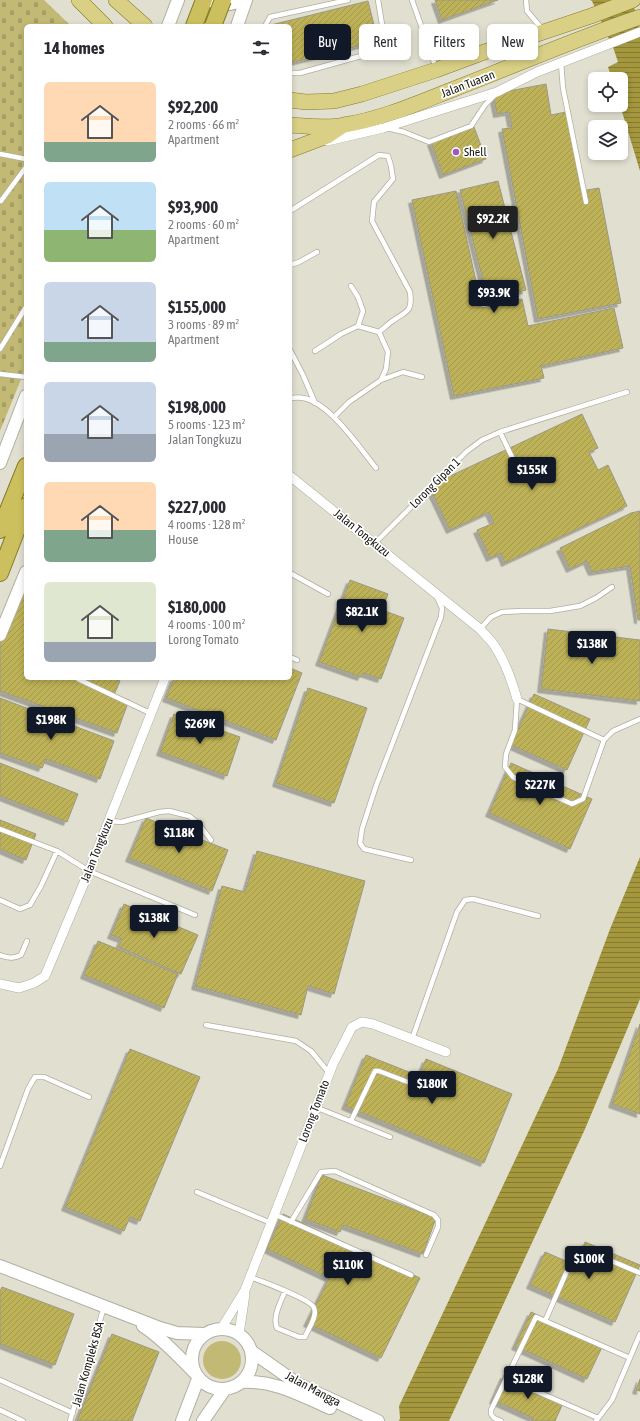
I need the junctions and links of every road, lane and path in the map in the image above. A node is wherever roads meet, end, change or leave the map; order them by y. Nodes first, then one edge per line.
1 (79, 0) edge
2 (116, 0) edge
3 (178, 0) edge
4 (204, 0) edge
5 (208, 0) edge
6 (223, 0) edge
7 (241, 0) edge
8 (246, 0) edge
9 (348, 0) edge
10 (378, 0) edge
11 (412, 0) edge
12 (526, 0) edge
13 (633, 0) edge
14 (640, 17) edge
15 (103, 24) edge
16 (143, 24) edge
17 (169, 24) edge
18 (195, 24) edge
19 (214, 24) edge
20 (238, 24) edge
21 (266, 24) edge
22 (544, 31) junction
23 (640, 32) edge
24 (561, 63) junction
25 (436, 70) junction
26 (292, 73) edge
27 (497, 92) junction
28 (292, 100) edge
29 (292, 125) edge
30 (343, 126) junction
31 (383, 128) junction
32 (371, 130) junction
33 (292, 150) edge
34 (0, 154) edge
35 (24, 158) edge
36 (24, 170) edge
37 (1, 202) edge
38 (586, 202) dead end
39 (292, 210) edge
40 (317, 252) dead end
41 (292, 264) edge
42 (351, 286) dead end
43 (24, 311) edge
44 (358, 326) junction
45 (379, 332) junction
46 (0, 349) edge
47 (315, 351) dead end
48 (292, 354) edge
49 (0, 374) edge
50 (24, 377) edge
51 (422, 377) dead end
52 (381, 380) junction
53 (627, 392) dead end
54 (292, 398) edge
55 (24, 401) edge
56 (315, 403) junction
57 (334, 417) junction
58 (500, 432) junction
59 (512, 459) dead end
60 (0, 462) edge
61 (376, 468) dead end
62 (24, 471) edge
63 (292, 478) edge
64 (24, 511) edge
65 (0, 530) edge
66 (375, 543) junction
67 (0, 573) edge
68 (292, 574) edge
69 (24, 577) edge
70 (612, 587) dead end
71 (434, 592) junction
72 (328, 594) dead end
73 (480, 629) junction
74 (0, 635) edge
75 (292, 659) edge
76 (297, 660) dead end
77 (80, 680) edge
78 (164, 680) edge
79 (517, 699) junction
80 (150, 714) junction
81 (640, 719) edge
82 (604, 740) junction
83 (108, 821) junction
84 (0, 829) edge
85 (211, 840) dead end
86 (57, 851) junction
87 (411, 860) dead end
88 (89, 871) junction
89 (0, 900) edge
90 (195, 915) dead end
91 (538, 916) dead end
92 (27, 941) dead end
93 (0, 955) edge
94 (0, 984) edge
95 (206, 1025) dead end
96 (412, 1039) junction
97 (446, 1052) dead end
98 (329, 1073) junction
99 (413, 1084) dead end
100 (89, 1097) dead end
101 (315, 1107) junction
102 (351, 1121) junction
103 (390, 1137) dead end
104 (0, 1166) edge
105 (197, 1192) dead end
106 (273, 1219) junction
107 (291, 1222) junction
108 (426, 1255) dead end
109 (0, 1266) edge
110 (640, 1273) edge
111 (411, 1275) dead end
112 (250, 1277) junction
113 (245, 1290) junction
114 (285, 1291) junction
115 (104, 1306) junction
116 (128, 1316) junction
117 (545, 1321) junction
118 (221, 1329) junction
119 (204, 1334) junction
120 (239, 1334) junction
121 (640, 1334) edge
122 (251, 1351) junction
123 (630, 1358) junction
124 (196, 1375) junction
125 (506, 1378) junction
126 (0, 1380) edge
127 (241, 1382) junction
128 (225, 1389) junction
129 (0, 1410) edge
130 (74, 1413) junction
131 (370, 1420) edge
132 (597, 1420) edge
133 (23, 1421) edge
134 (70, 1421) edge
135 (182, 1421) edge
136 (203, 1421) edge
137 (501, 1421) edge

1 - 15 main road
2 - 16 main road
3 - 17 street
4 - 18 highway
5 - 7 street
6 - 19 highway, bridge
8 - 20 street
9 - 21 lane
10 - 26 lane
11 - 25 lane
12 - 22 lane
13 - 22 main road, Jalan Tuaran
14 - 30 main road, Jalan Tuaran
22 - 25 main road, Jalan Tuaran
23 - 24 street
24 - 27 street
24 - 38 lane
25 - 28 main road, Jalan Tuaran
27 - 31 street
27 - 31 lane
29 - 30 main road, Jalan Tuaran
30 - 32 street
30 - 33 main road
31 - 32 street
32 - 33 street
34 - 35 lane
36 - 37 lane
39 - 45 lane
40 - 41 lane
42 - 44 lane
43 - 46 lane
44 - 45 lane
44 - 47 lane
45 - 52 lane
48 - 56 lane
49 - 50 lane
51 - 52 lane
52 - 57 lane
53 - 58 lane, Lorong Gipan 1
54 - 56 lane
55 - 60 street
56 - 57 lane
57 - 61 lane
58 - 59 lane
58 - 66 lane, Lorong Gipan 1
62 - 65 highway
63 - 66 street, Jalan Tongkuzu
64 - 67 highway
66 - 71 street, Jalan Tongkuzu
68 - 72 lane
69 - 74 street
70 - 73 lane
71 - 73 street, Jalan Tongkuzu
71 - 87 lane
73 - 79 street, Jalan Tongkuzu
75 - 76 lane
77 - 80 lane
78 - 80 street, Jalan Tongkuzu
79 - 82 lane
79 - 82 lane
80 - 83 street, Jalan Tongkuzu
81 - 82 lane
83 - 85 lane
83 - 88 street, Jalan Tongkuzu
84 - 86 lane
86 - 88 lane
86 - 89 lane
88 - 90 lane
88 - 94 street, Jalan Tongkuzu
91 - 96 lane
92 - 93 lane
95 - 98 lane
96 - 97 street, Lorong Tomato
96 - 98 street, Lorong Tomato
98 - 101 street, Lorong Tomato
99 - 102 lane
100 - 104 lane
101 - 102 lane
101 - 106 street, Lorong Tomato
102 - 103 lane
105 - 106 lane
106 - 107 lane
106 - 112 street, Lorong Tomato
107 - 108 lane
107 - 111 lane
109 - 115 street
110 - 117 lane
112 - 113 street, Lorong Tomato
112 - 114 lane
113 - 118 street, Lorong Tomato
113 - 120 street, Lorong Tomato
114 - 114 lane
115 - 116 street
115 - 130 lane, Jalan Kompleks BSA
116 - 119 street
116 - 124 street
117 - 123 lane
117 - 125 lane
118 - 119 street
118 - 120 street
119 - 124 street
120 - 122 street, Jalan Mangga
121 - 123 lane
122 - 127 street
122 - 131 street, Jalan Mangga
123 - 132 lane
124 - 128 street
124 - 135 street
125 - 132 lane
125 - 137 lane
126 - 130 lane
127 - 128 street, Jalan Mangga
127 - 131 street, Jalan Mangga
128 - 136 street
129 - 133 lane
130 - 134 lane, Jalan Kompleks BSA

